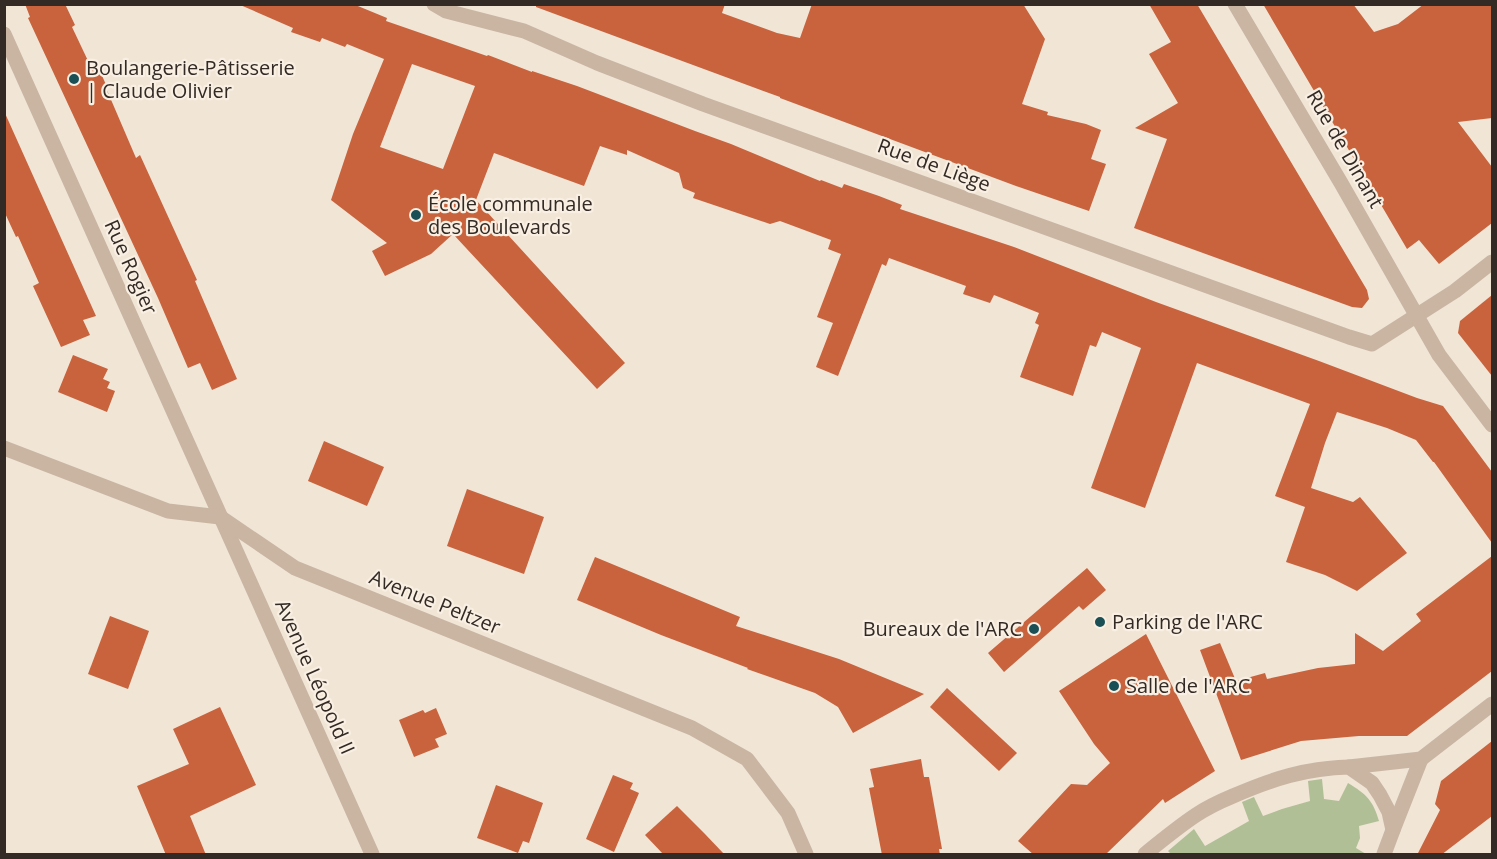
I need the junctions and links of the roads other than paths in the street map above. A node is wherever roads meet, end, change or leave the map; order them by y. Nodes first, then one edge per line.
1 (434, 4) edge
2 (1235, 4) edge
3 (4, 34) edge
4 (1492, 262) edge
5 (1416, 315) junction
6 (1492, 425) edge
7 (4, 448) edge
8 (220, 517) junction
9 (1492, 704) edge
10 (1421, 759) junction
11 (1349, 766) junction
12 (1393, 830) junction
13 (372, 855) edge
14 (806, 855) edge
15 (1145, 855) edge
16 (1384, 855) edge

1 - 5 street, Rue de Liège
2 - 5 street, Rue de Dinant
3 - 8 street, Rue Rogier
4 - 5 street
5 - 6 street, Rue de Dinant
7 - 8 street, Avenue Peltzer
8 - 13 street, Avenue Léopold II
8 - 14 street, Avenue Peltzer
9 - 10 street
10 - 11 street
10 - 12 street
11 - 12 street
11 - 15 street
12 - 16 street

